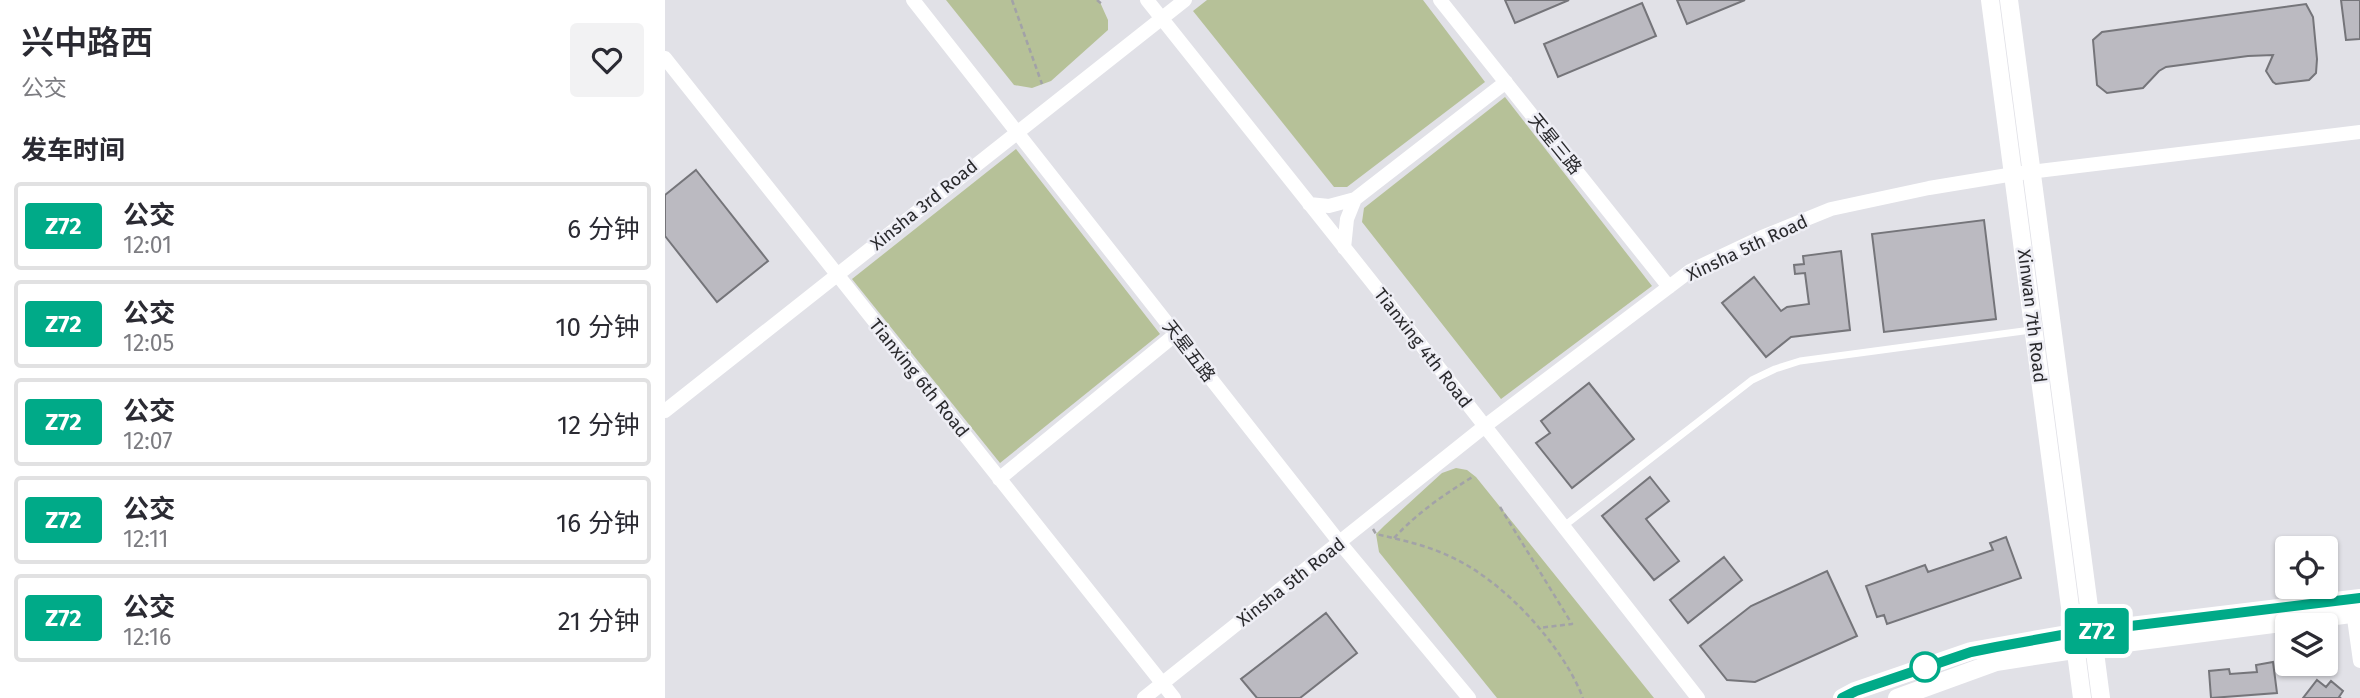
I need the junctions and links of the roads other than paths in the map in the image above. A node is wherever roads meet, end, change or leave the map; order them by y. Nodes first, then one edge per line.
1 (913, 0) edge
2 (1147, 0) edge
3 (1185, 0) edge
4 (1440, 0) edge
5 (1990, 0) edge
6 (2009, 0) edge
7 (1161, 18) junction
8 (665, 58) edge
9 (1506, 82) junction
10 (1017, 131) junction
11 (2360, 132) edge
12 (2032, 172) junction
13 (2014, 174) junction
14 (1355, 199) junction
15 (1309, 204) junction
16 (1344, 248) junction
17 (836, 275) junction
18 (1669, 287) junction
19 (2034, 330) junction
20 (1176, 334) junction
21 (665, 411) edge
22 (1485, 426) junction
23 (999, 478) junction
24 (1563, 527) junction
25 (1340, 542) junction
26 (2356, 606) edge
27 (2094, 639) junction
28 (2074, 641) junction
29 (2360, 661) edge
30 (1162, 684) junction
31 (1144, 698) edge
32 (1174, 698) edge
33 (1469, 698) edge
34 (1698, 698) edge
35 (1842, 698) edge
36 (1896, 698) edge
37 (2082, 698) edge
38 (2101, 698) edge

1 - 10 street, 天星五路
2 - 7 street, Tianxing 4th Road
3 - 7 street, Xinsha 3rd Road
4 - 9 street, 天星三路
5 - 13 street, Xinwan 7th Road
6 - 12 street, Xinwan 7th Road
7 - 10 street, Xinsha 3rd Road
7 - 15 street, Tianxing 4th Road
8 - 17 street, Tianxing 6th Road
9 - 14 street
9 - 18 street, 天星三路
10 - 17 street, Xinsha 3rd Road
10 - 20 street, 天星五路
11 - 12 street, Xinsha 5th Road
12 - 13 street, Xinsha 5th Road
12 - 27 street, Xinwan 7th Road
13 - 18 street, Xinsha 5th Road
13 - 19 street, Xinwan 7th Road
14 - 15 street
14 - 16 street
15 - 16 street, Tianxing 4th Road
16 - 22 street, Tianxing 4th Road
17 - 21 street, Xinsha 3rd Road
17 - 23 street, Tianxing 6th Road
18 - 22 street, Xinsha 5th Road
19 - 24 lane
19 - 28 street, Xinwan 7th Road
20 - 23 street
20 - 25 street, 天星五路
22 - 24 street, Tianxing 4th Road
22 - 25 street, Xinsha 5th Road
23 - 30 street, Tianxing 6th Road
24 - 34 street, Tianxing 4th Road
25 - 30 street, Xinsha 5th Road
25 - 33 street, 天星五路
26 - 27 street
26 - 29 street
27 - 28 street
27 - 38 street, Xinwan 7th Road
28 - 35 street
28 - 36 street
28 - 37 street, Xinwan 7th Road
30 - 31 street, Xinsha 5th Road
30 - 32 street, Tianxing 6th Road

